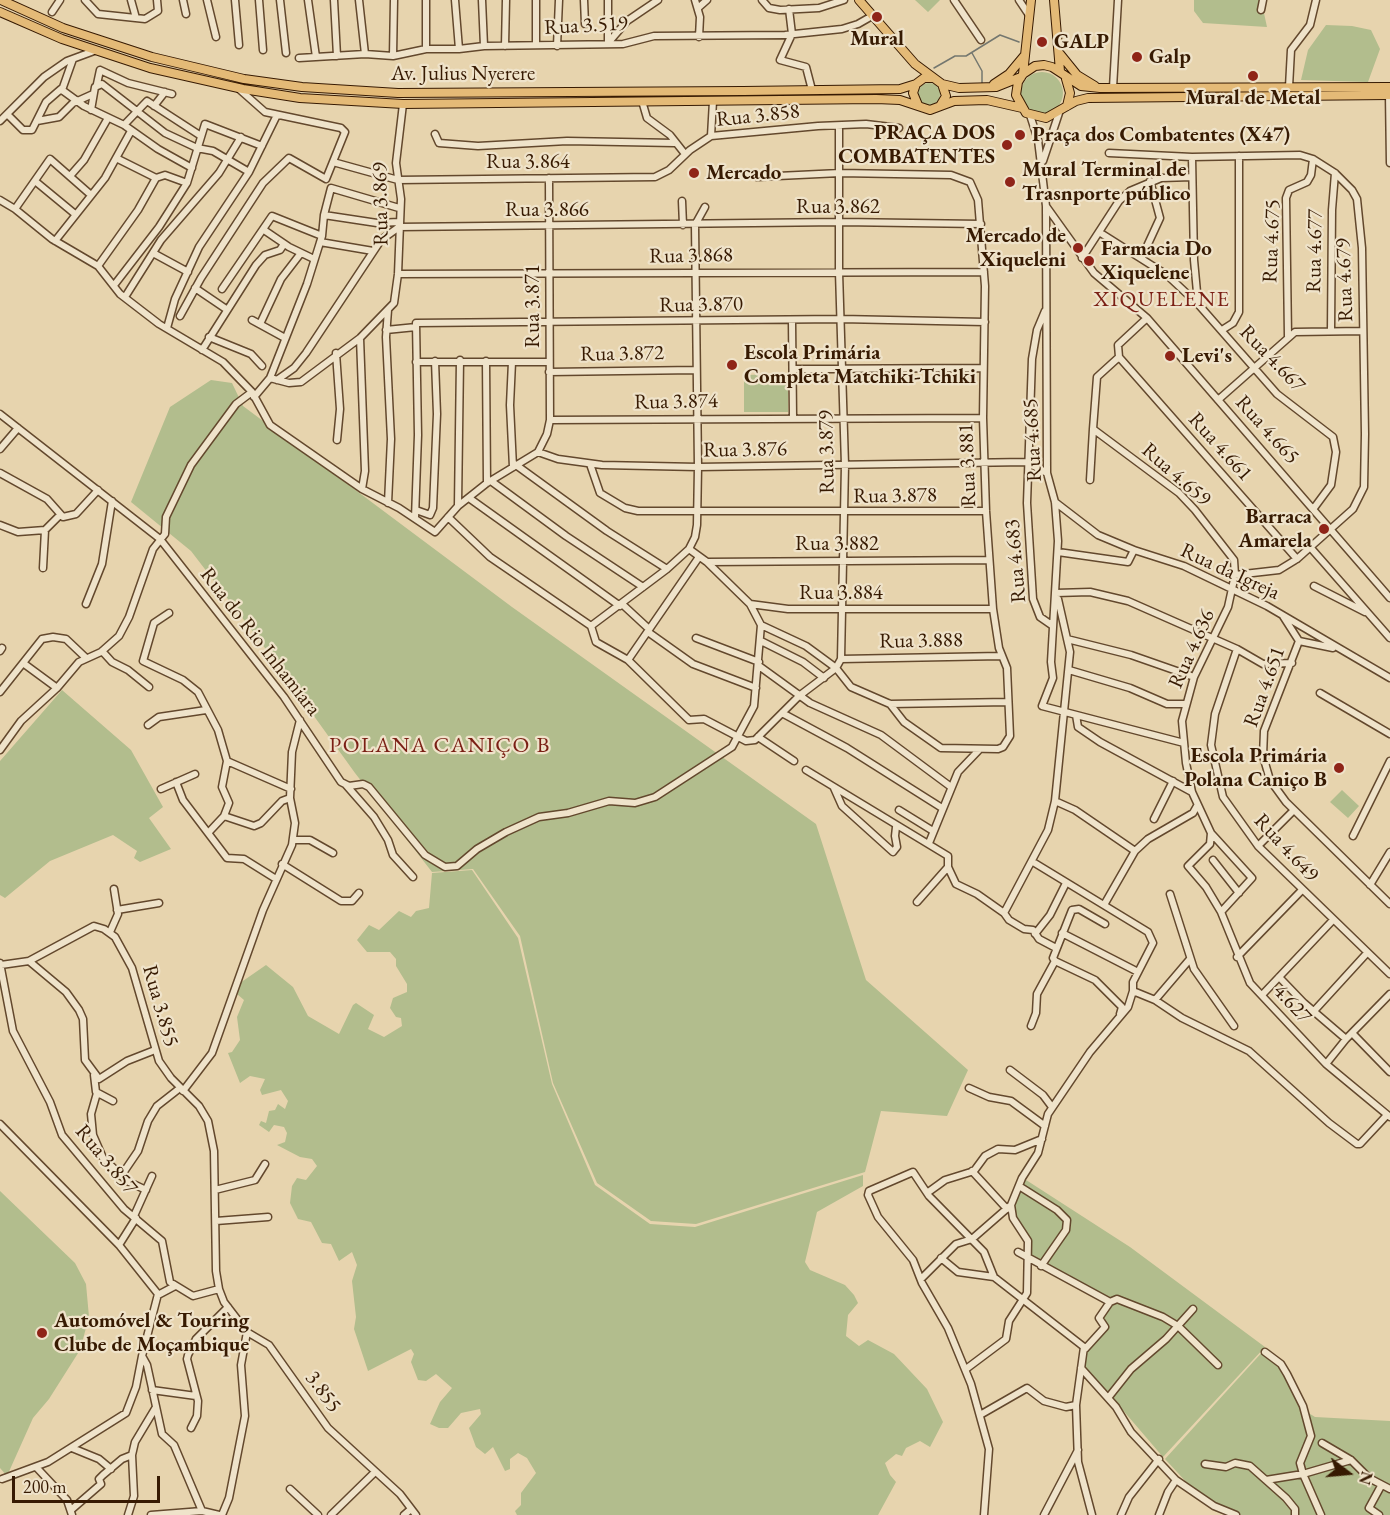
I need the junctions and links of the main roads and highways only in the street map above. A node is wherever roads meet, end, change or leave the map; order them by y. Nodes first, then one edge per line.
1 (1, 0) edge
2 (860, 0) edge
3 (1031, 0) edge
4 (1054, 0) edge
5 (11, 5) junction
6 (4, 13) edge
7 (1060, 53) junction
8 (1025, 54) junction
9 (915, 64) junction
10 (1059, 71) junction
11 (1022, 76) junction
12 (933, 78) junction
13 (1066, 79) junction
14 (916, 83) junction
15 (942, 84) junction
16 (978, 88) junction
17 (1100, 88) junction
18 (629, 91) junction
19 (1390, 93) edge
20 (630, 101) junction
21 (918, 105) junction
22 (1067, 106) junction
23 (939, 107) junction
24 (1022, 108) junction

1 - 5 main road, Av. Julius Nyerere
2 - 9 main road
3 - 8 main road
4 - 7 main road
5 - 6 main road
5 - 18 main road, Av. Julius Nyerere
6 - 20 main road, Av. Julius Nyerere
7 - 10 main road
7 - 17 main road
8 - 11 main road
8 - 16 main road
9 - 12 main road
9 - 14 main road
10 - 11 main road
10 - 13 main road
11 - 16 main road
11 - 24 main road
12 - 14 main road, Av. Julius Nyerere
12 - 15 main road
13 - 17 main road
13 - 22 main road
14 - 18 main road, Av. Julius Nyerere
14 - 21 main road
15 - 16 main road
15 - 23 main road
17 - 19 main road
18 - 20 main road
19 - 22 main road
20 - 21 main road, Av. Julius Nyerere
21 - 23 main road, Av. Julius Nyerere
22 - 24 main road, Av. Julius Nyerere
23 - 24 main road, Av. Julius Nyerere

